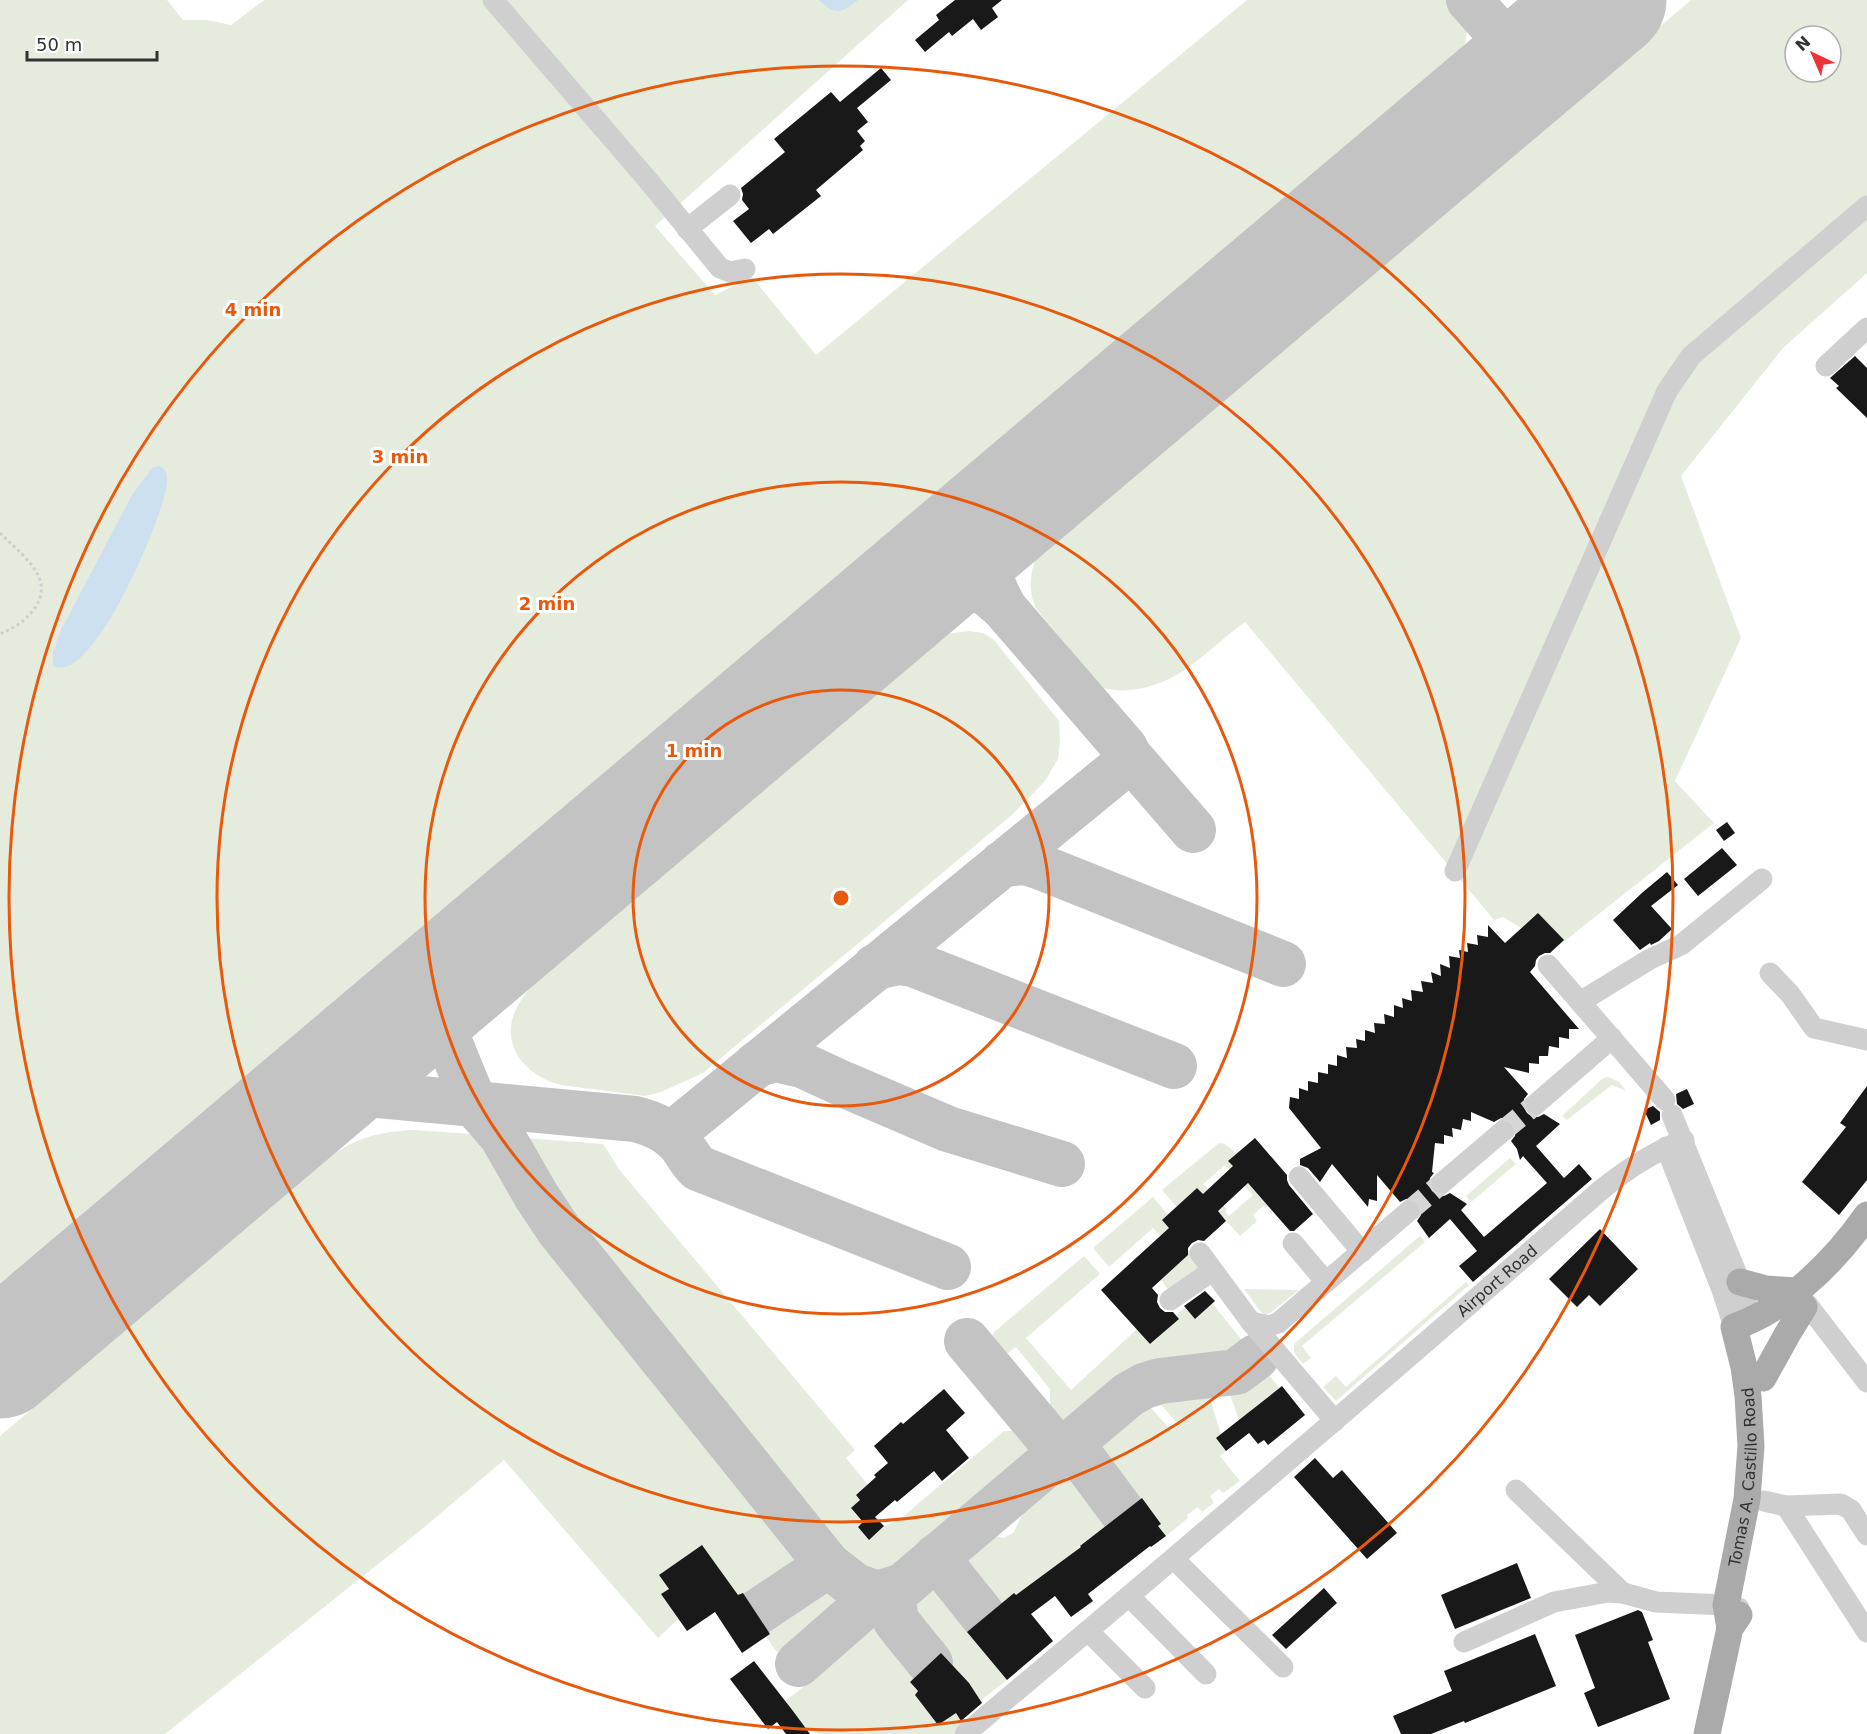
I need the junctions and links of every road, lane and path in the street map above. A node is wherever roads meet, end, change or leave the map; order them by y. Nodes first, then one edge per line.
1 (493, 0) edge
2 (730, 195) dead end
3 (1867, 206) edge
4 (687, 230) junction
5 (745, 269) dead end
6 (1867, 328) edge
7 (1826, 366) dead end
8 (0, 532) edge
9 (0, 634) edge
10 (1455, 871) dead end
11 (1762, 879) dead end
12 (1548, 965) dead end
13 (1770, 973) dead end
14 (1580, 1002) junction
15 (1612, 1038) junction
16 (1867, 1040) edge
17 (1536, 1104) tunnel mouth
18 (1503, 1131) tunnel mouth
19 (1675, 1143) junction
20 (1299, 1177) dead end
21 (1442, 1183) tunnel mouth
22 (1409, 1211) tunnel mouth
23 (1867, 1215) edge
24 (1293, 1243) dead end
25 (1867, 1243) edge
26 (1362, 1252) junction
27 (1200, 1253) dead end
28 (1212, 1271) junction
29 (1326, 1282) junction
30 (1740, 1282) junction
31 (1170, 1300) dead end
32 (1802, 1301) junction
33 (1251, 1322) junction
34 (1278, 1323) junction
35 (1745, 1332) junction
36 (1263, 1351) junction
37 (1867, 1382) edge
38 (1759, 1390) junction
39 (1335, 1422) junction
40 (1516, 1490) dead end
41 (1775, 1503) junction
42 (1867, 1535) edge
43 (1174, 1559) junction
44 (1623, 1593) junction
45 (1130, 1596) junction
46 (1733, 1614) junction
47 (1088, 1631) junction
48 (1867, 1632) edge
49 (1464, 1642) dead end
50 (1283, 1667) dead end
51 (1206, 1674) dead end
52 (1145, 1688) dead end
53 (965, 1734) edge
54 (1707, 1734) edge

1 - 4 street
2 - 4 street
3 - 10 street
4 - 5 street
6 - 7 street
8 - 9 path
11 - 14 street
12 - 14 street
13 - 16 street
14 - 15 street
15 - 17 street
15 - 19 street
18 - 21 street
19 - 30 street
19 - 35 street
19 - 39 street, Airport Road
20 - 26 street
22 - 26 street
23 - 32 main road
24 - 29 street
25 - 32 main road
26 - 29 street
27 - 28 street
28 - 31 street
28 - 33 street
29 - 34 street
30 - 32 main road
30 - 35 street
32 - 35 main road
32 - 37 street
32 - 38 main road
33 - 34 street
33 - 36 street
34 - 36 street
35 - 38 main road, Tomas A. Castillo Road
36 - 39 street
38 - 41 main road, Tomas A. Castillo Road
38 - 46 main road, Tomas A. Castillo Road
39 - 43 street, Airport Road
40 - 44 street
41 - 42 street
41 - 46 main road, Tomas A. Castillo Road
41 - 48 street
43 - 45 street, Airport Road
43 - 50 street
44 - 46 street
44 - 49 street
45 - 47 street, Airport Road
45 - 51 street
46 - 54 main road, Tomas A. Castillo Road
47 - 52 street
47 - 53 street, Airport Road

